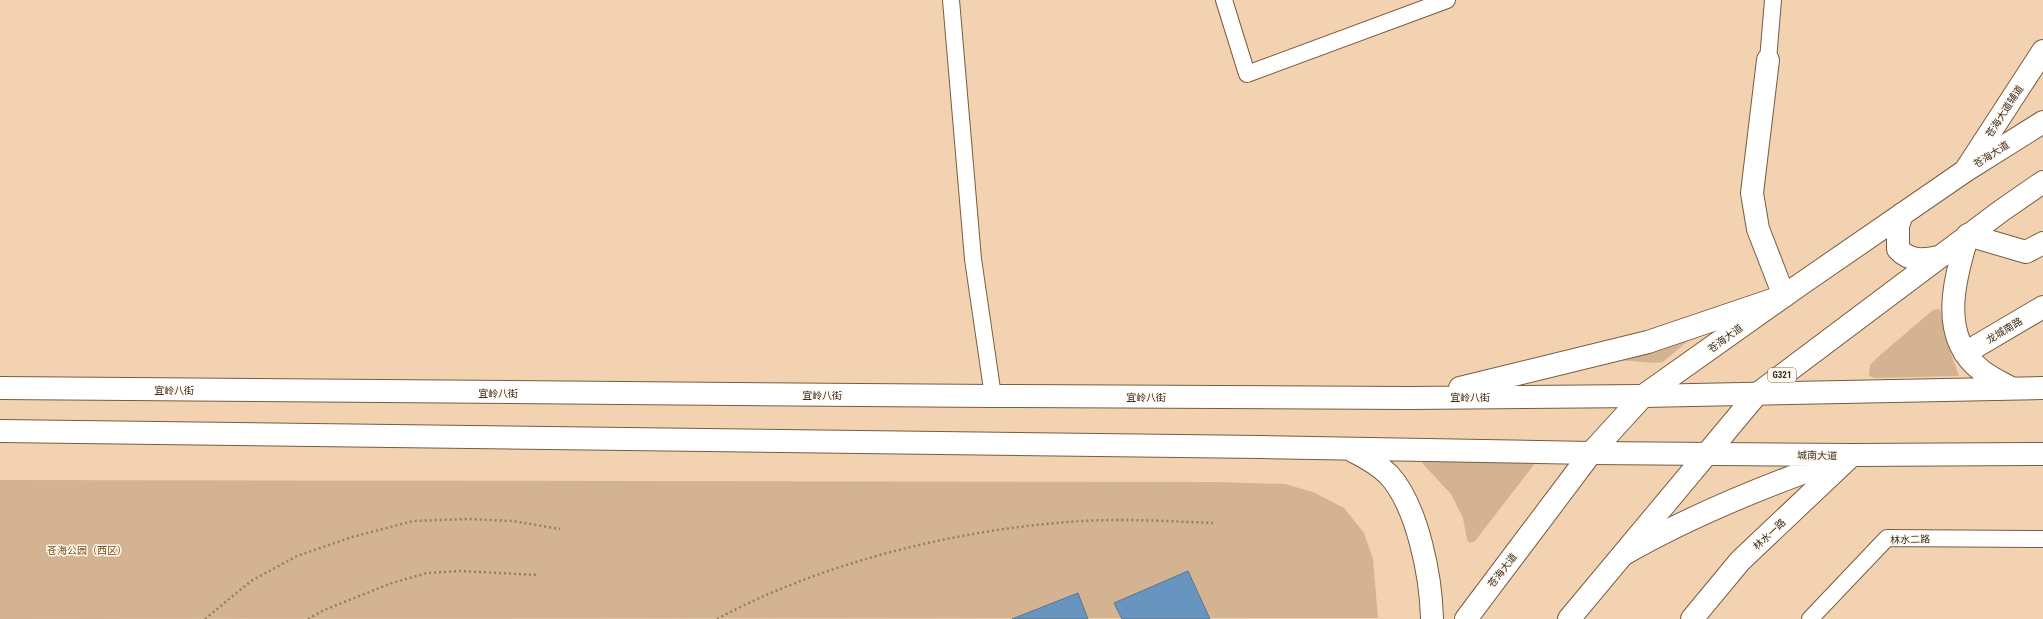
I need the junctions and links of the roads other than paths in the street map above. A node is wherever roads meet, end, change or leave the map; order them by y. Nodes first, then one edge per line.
1 (951, 0) edge
2 (1224, 0) edge
3 (1448, 0) edge
4 (1773, 0) edge
5 (2043, 51) edge
6 (1768, 60) joint
7 (2043, 122) edge
8 (1965, 171) junction
9 (2043, 182) edge
10 (1902, 214) junction
11 (1968, 235) junction
12 (2043, 243) edge
13 (1939, 257) junction
14 (1784, 296) junction
15 (2043, 306) edge
16 (1965, 353) junction
17 (0, 388) edge
18 (2011, 388) junction
19 (2043, 388) edge
20 (1756, 394) junction
21 (993, 396) junction
22 (1644, 396) junction
23 (1409, 398) junction
24 (0, 431) edge
25 (1348, 448) junction
26 (1591, 453) junction
27 (1706, 454) junction
28 (2043, 454) edge
29 (1852, 455) junction
30 (2043, 539) edge
31 (1622, 555) junction
32 (1432, 619) edge
33 (1466, 619) edge
34 (1569, 619) edge
35 (1692, 619) edge
36 (1810, 619) edge

1 - 21 lane
2 - 3 lane
4 - 6 lane
5 - 8 main road, 苍海大道辅道
6 - 14 main road
7 - 8 main road, 苍海大道
8 - 10 main road, 苍海大道
9 - 11 main road, G321
10 - 13 main road
10 - 14 main road, 苍海大道
11 - 12 main road
11 - 13 main road, G321
11 - 16 main road
13 - 20 main road, G321
14 - 22 main road, 苍海大道
14 - 23 main road
15 - 16 main road, 龙城南路
16 - 18 main road
17 - 21 main road, 宜岭八街
18 - 19 main road
18 - 20 main road
20 - 22 main road
20 - 27 main road, G321
21 - 23 main road, 宜岭八街
22 - 23 main road, 宜岭八街
22 - 26 main road, 苍海大道
24 - 25 main road
25 - 26 main road
25 - 32 main road
26 - 27 main road, 城南大道
26 - 33 main road, 苍海大道
27 - 29 main road, 城南大道
27 - 31 main road, G321
28 - 29 main road, 城南大道
29 - 31 main road
29 - 35 main road, 林水一路
30 - 36 lane, 林水二路
31 - 34 main road, G321

